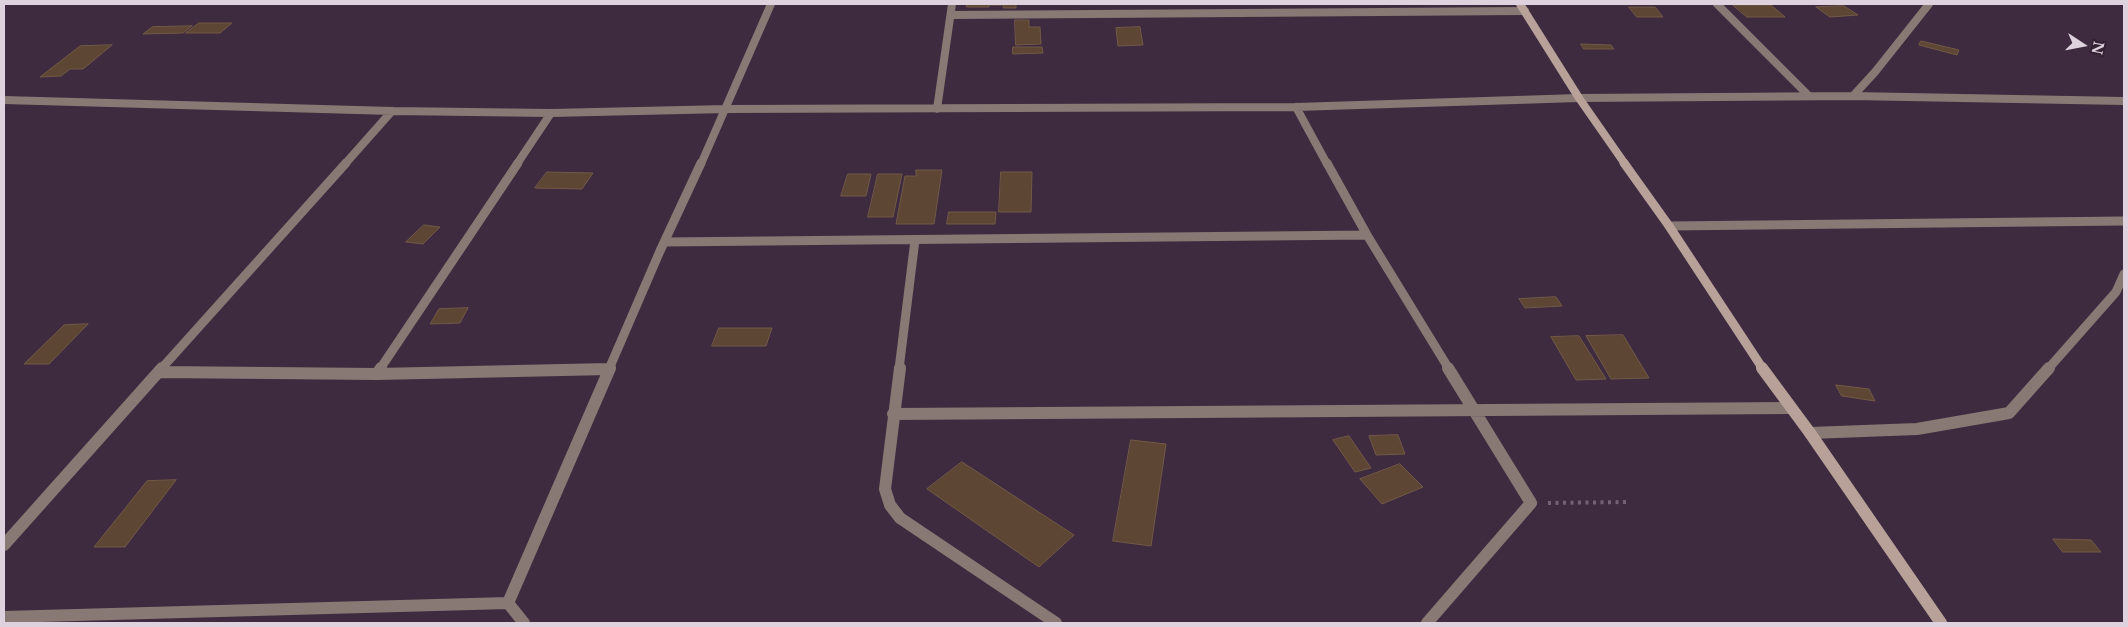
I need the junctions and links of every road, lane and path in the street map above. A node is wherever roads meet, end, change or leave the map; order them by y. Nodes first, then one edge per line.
1 (771, 4) edge
2 (952, 4) edge
3 (1326, 4) edge
4 (1717, 4) edge
5 (1928, 4) edge
6 (1522, 8) edge
7 (1329, 12) junction
8 (952, 15) junction
9 (1809, 96) junction
10 (1853, 96) junction
11 (1579, 98) junction
12 (4, 100) edge
13 (2124, 101) edge
14 (1296, 107) junction
15 (726, 109) junction
16 (937, 109) junction
17 (392, 111) junction
18 (550, 113) junction
19 (2124, 221) edge
20 (1669, 226) junction
21 (1367, 236) junction
22 (915, 240) junction
23 (665, 242) junction
24 (2124, 274) edge
25 (610, 369) junction
26 (159, 372) junction
27 (377, 374) junction
28 (1790, 408) junction
29 (1474, 411) junction
30 (893, 414) junction
31 (1810, 433) junction
32 (1627, 502) dead end
33 (1531, 504) junction
34 (4, 545) edge
35 (508, 603) junction
36 (4, 617) edge
37 (524, 623) edge
38 (1056, 623) edge
39 (1427, 623) edge
40 (1941, 623) edge

1 - 15 street
2 - 8 street
3 - 7 street
4 - 9 street
5 - 10 street
6 - 7 street
6 - 11 street
7 - 8 street
8 - 16 street
9 - 10 street
9 - 11 street
10 - 13 street
11 - 14 street
11 - 20 street
12 - 17 street
14 - 16 street
14 - 21 street
15 - 16 street
15 - 18 street
15 - 23 street
17 - 18 street
17 - 26 street
18 - 27 street
19 - 20 street
20 - 28 street
21 - 22 street
21 - 29 street
22 - 23 street
22 - 30 street
23 - 25 street
24 - 31 street
25 - 27 street
25 - 35 street
26 - 27 street
26 - 34 street
28 - 29 street
28 - 31 street
29 - 30 street
29 - 33 street
30 - 38 street
31 - 40 street
32 - 33 path
33 - 39 street
35 - 36 street
35 - 37 street

